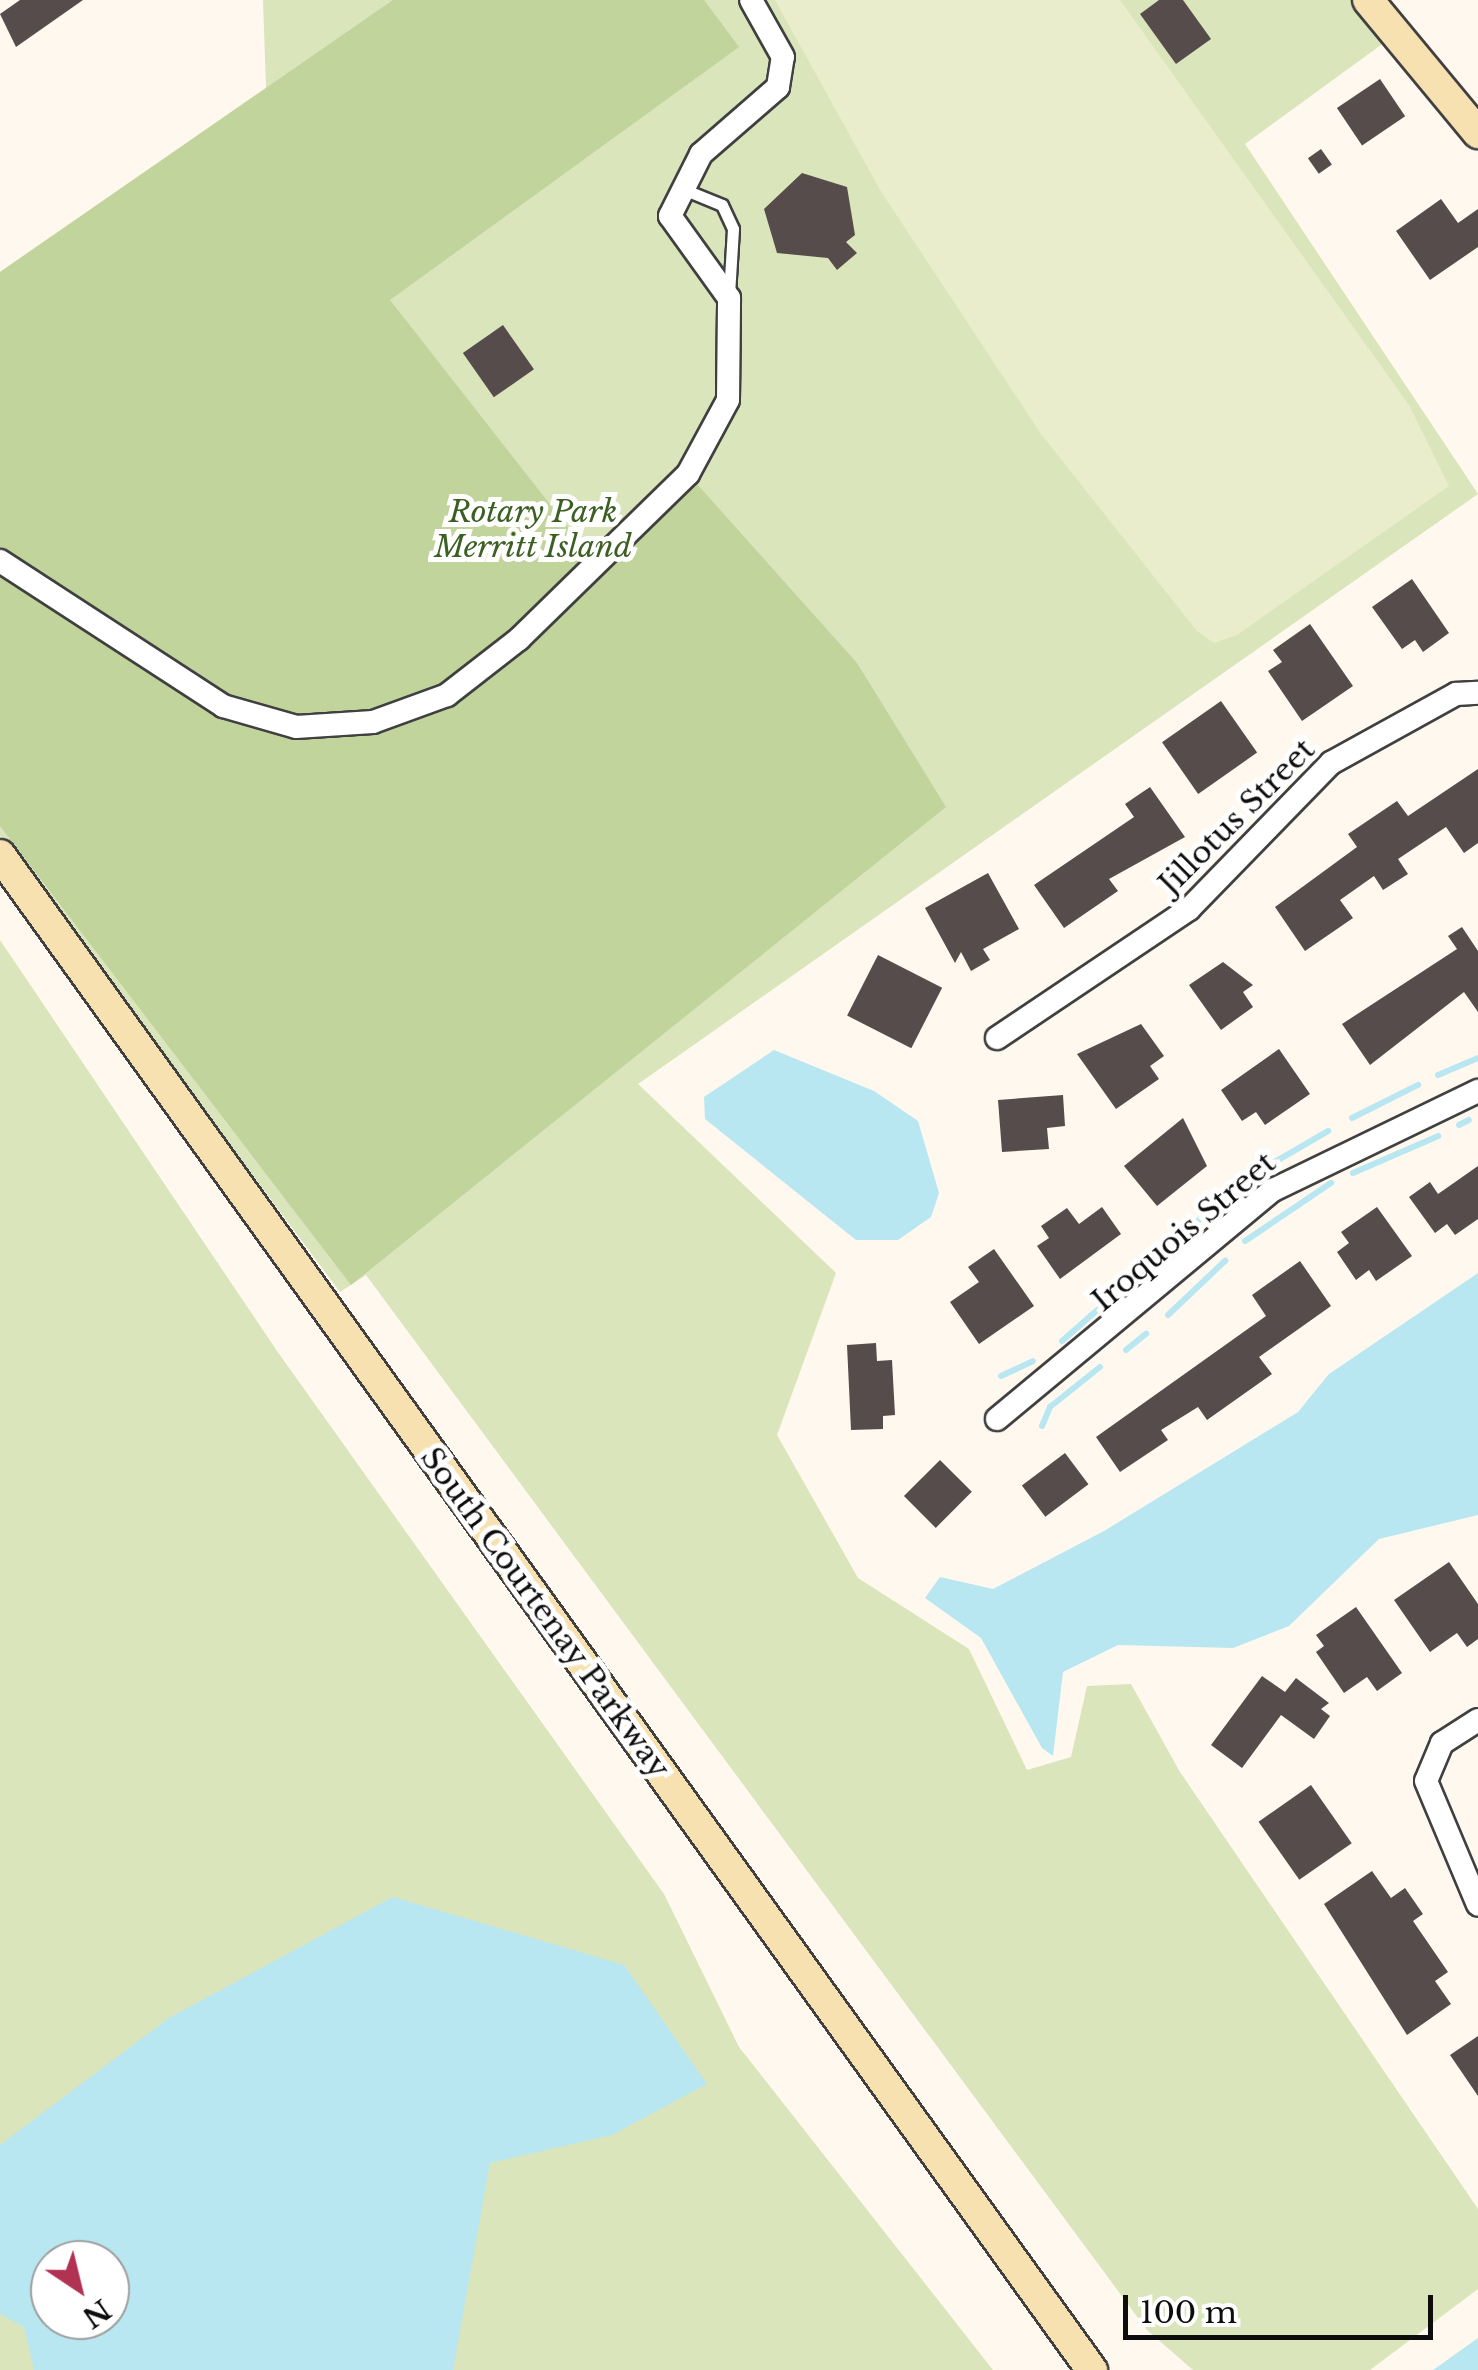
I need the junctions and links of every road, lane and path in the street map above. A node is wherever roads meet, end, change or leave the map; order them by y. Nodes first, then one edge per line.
1 (750, 0) edge
2 (1368, 0) edge
3 (1478, 133) edge
4 (683, 189) junction
5 (729, 298) junction
6 (0, 561) edge
7 (1478, 693) edge
8 (0, 855) edge
9 (997, 1038) dead end
10 (1478, 1091) edge
11 (997, 1418) dead end
12 (1478, 1720) edge
13 (1478, 1906) edge
14 (1092, 2370) edge

1 - 4 street
2 - 3 main road
4 - 5 street
4 - 5 lane
5 - 6 street
7 - 9 street, Jillotus Street
8 - 14 main road, South Courtenay Parkway
10 - 11 street, Iroquois Street
12 - 13 street

